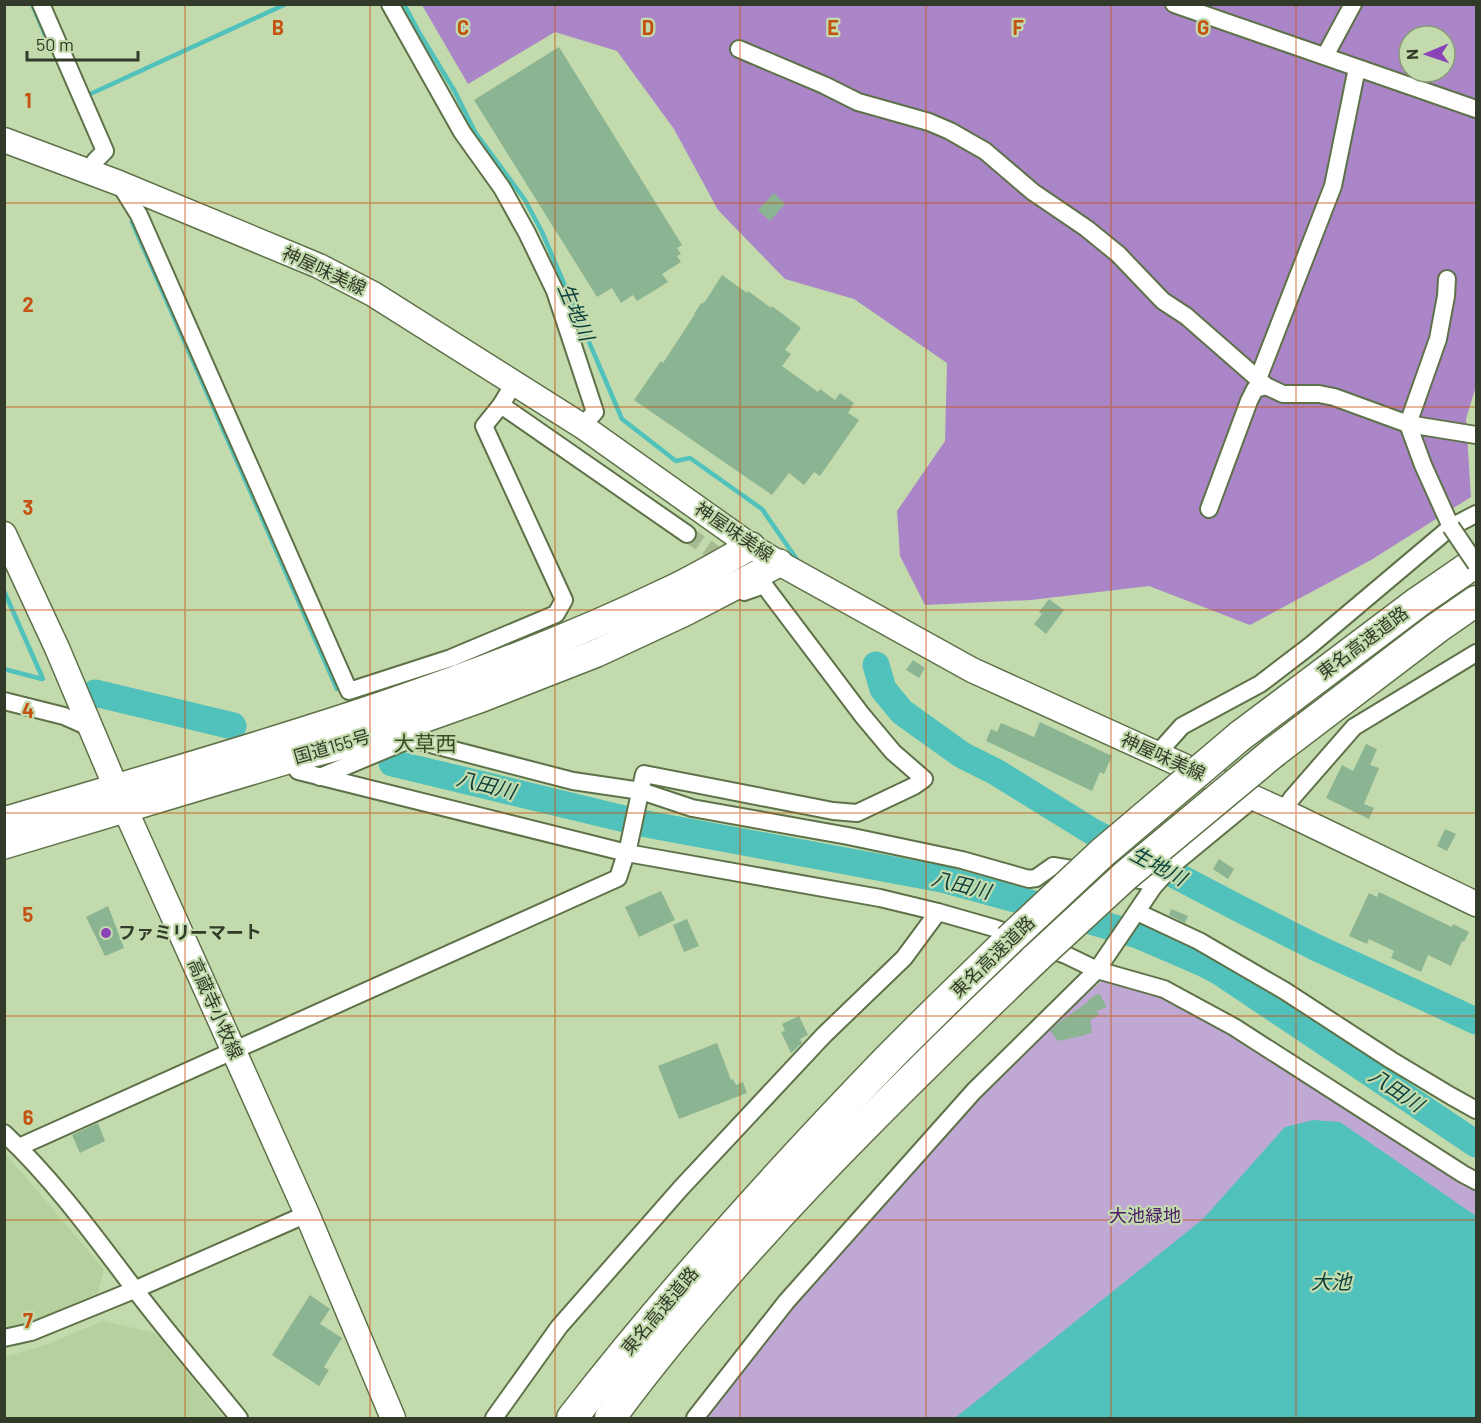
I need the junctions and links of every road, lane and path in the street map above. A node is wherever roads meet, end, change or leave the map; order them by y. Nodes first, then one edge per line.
1 (41, 4) edge
2 (390, 4) edge
3 (1174, 4) edge
4 (1353, 4) edge
5 (740, 49) dead end
6 (1325, 56) junction
7 (1357, 68) junction
8 (1476, 110) edge
9 (4, 140) edge
10 (95, 175) junction
11 (119, 183) junction
12 (1447, 279) dead end
13 (1262, 383) junction
14 (514, 384) junction
15 (501, 405) junction
16 (1408, 424) junction
17 (582, 426) junction
18 (1476, 435) edge
19 (1209, 509) dead end
20 (1476, 514) edge
21 (1451, 527) junction
22 (4, 534) edge
23 (687, 534) tunnel mouth
24 (752, 546) junction
25 (779, 563) junction
26 (1476, 563) edge
27 (1476, 601) edge
28 (1476, 653) edge
29 (4, 701) edge
30 (91, 728) junction
31 (401, 735) junction
32 (1157, 754) junction
33 (291, 759) junction
34 (320, 777) junction
35 (640, 794) junction
36 (120, 798) junction
37 (1254, 798) junction
38 (1283, 812) junction
39 (4, 821) edge
40 (4, 845) edge
41 (628, 849) junction
42 (1154, 886) junction
43 (1476, 904) edge
44 (938, 912) junction
45 (1137, 912) junction
46 (1097, 970) junction
47 (234, 1051) junction
48 (1476, 1110) edge
49 (4, 1133) edge
50 (19, 1147) junction
51 (1476, 1181) edge
52 (307, 1214) junction
53 (781, 1214) junction
54 (134, 1290) junction
55 (4, 1338) edge
56 (239, 1419) edge
57 (393, 1419) edge
58 (494, 1419) edge
59 (572, 1419) edge
60 (610, 1419) edge
61 (627, 1419) edge
62 (695, 1419) edge

1 - 10 street
2 - 17 street
3 - 6 street
4 - 6 street
5 - 13 street
6 - 7 street
7 - 8 street
7 - 13 street
9 - 10 main road, 神屋味美線
10 - 11 main road, 神屋味美線
11 - 14 main road, 神屋味美線
11 - 15 street
12 - 16 street
13 - 16 street
13 - 19 street
14 - 15 street
14 - 17 main road, 神屋味美線
15 - 23 street
16 - 18 street
16 - 21 street
17 - 24 main road, 神屋味美線
20 - 21 street
21 - 26 street, bridge
21 - 32 street
22 - 30 main road, 高蔵寺小牧線
24 - 25 main road, 神屋味美線
24 - 36 highway, 国道155号
25 - 31 highway, 国道155号
25 - 32 main road, 神屋味美線
26 - 59 highway, 東名高速道路, bridge
27 - 53 highway, 東名高速道路, bridge
28 - 38 street
29 - 30 street
30 - 36 main road, 高蔵寺小牧線
31 - 33 highway, 国道155号
31 - 34 street
31 - 35 street
31 - 35 street
32 - 37 main road, 神屋味美線
33 - 34 street
33 - 36 highway, 国道155号
34 - 41 street
35 - 41 street
35 - 42 street
36 - 39 highway, 国道155号
36 - 40 highway, 国道155号
36 - 47 main road, 高蔵寺小牧線
37 - 38 main road, 神屋味美線
37 - 42 street
38 - 43 main road, 神屋味美線
41 - 44 street
41 - 47 street
42 - 45 street
44 - 46 street
44 - 58 street
45 - 46 street
45 - 48 street
46 - 51 street
46 - 62 street
47 - 50 street
47 - 52 main road, 高蔵寺小牧線
49 - 50 street
50 - 54 street
52 - 54 street
52 - 57 main road, 高蔵寺小牧線
53 - 60 highway, 東名高速道路
53 - 61 highway
54 - 55 street
54 - 56 street

